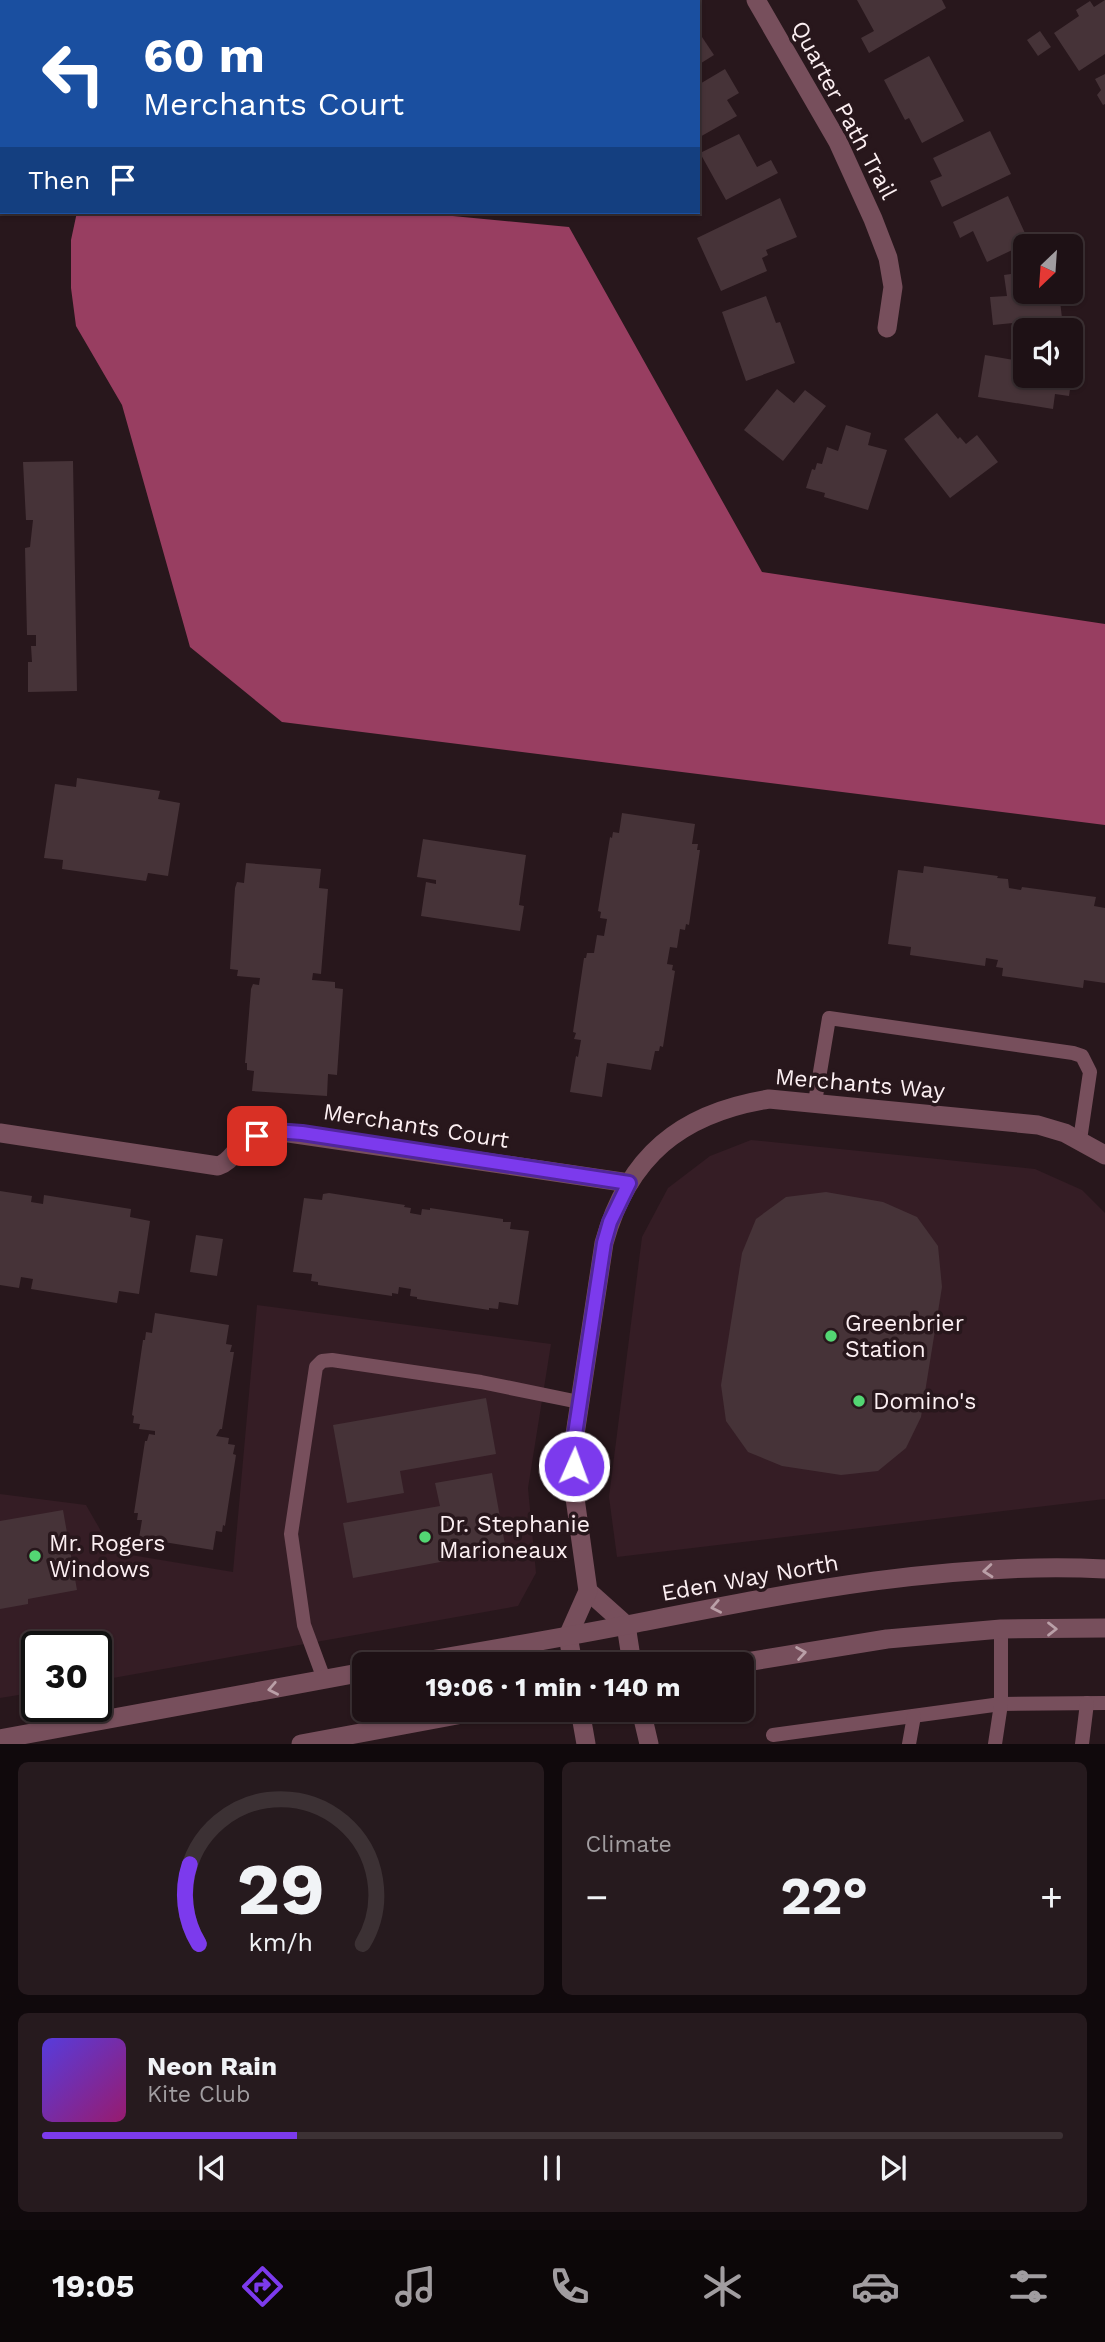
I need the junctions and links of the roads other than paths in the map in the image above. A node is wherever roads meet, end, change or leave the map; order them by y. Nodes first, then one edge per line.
1 (756, 0) edge
2 (887, 328) dead end
3 (815, 1102) junction
4 (0, 1133) edge
5 (1080, 1140) junction
6 (1105, 1156) edge
7 (629, 1183) junction
8 (579, 1402) junction
9 (1105, 1569) edge
10 (588, 1591) junction
11 (626, 1625) junction
12 (1105, 1628) edge
13 (1001, 1629) junction
14 (568, 1636) junction
15 (476, 1652) edge
16 (571, 1652) edge
17 (630, 1652) edge
18 (754, 1661) edge
19 (352, 1674) edge
20 (324, 1679) junction
21 (1087, 1703) junction
22 (1105, 1703) edge
23 (1001, 1704) junction
24 (914, 1716) junction
25 (419, 1722) edge
26 (582, 1722) edge
27 (644, 1722) edge
28 (773, 1735) dead end
29 (0, 1739) edge
30 (301, 1744) edge
31 (586, 1744) edge
32 (649, 1744) edge
33 (909, 1744) edge
34 (995, 1744) edge
35 (1082, 1744) edge

1 - 2 street, Quarter Path Trail
3 - 5 street, Merchants Way
3 - 5 lane
3 - 7 street, Merchants Way
4 - 7 street, Merchants Court
5 - 6 street, Merchants Way
7 - 8 street, Merchants Way
8 - 10 street, Merchants Way
8 - 20 lane
9 -> 11 street, Eden Way North
10 - 11 street
10 - 14 street
11 - 14 street, Eden Way North
11 - 17 street
13 -> 12 street
18 -> 13 street
13 - 23 lane
14 - 15 street, Eden Way North
14 - 16 street
19 - 20 street
20 -> 29 street
21 - 22 lane
21 - 23 lane
21 - 35 lane
23 - 24 lane
23 - 34 lane
24 - 28 lane
24 - 33 lane
25 - 30 street
26 - 31 street
27 - 32 street

